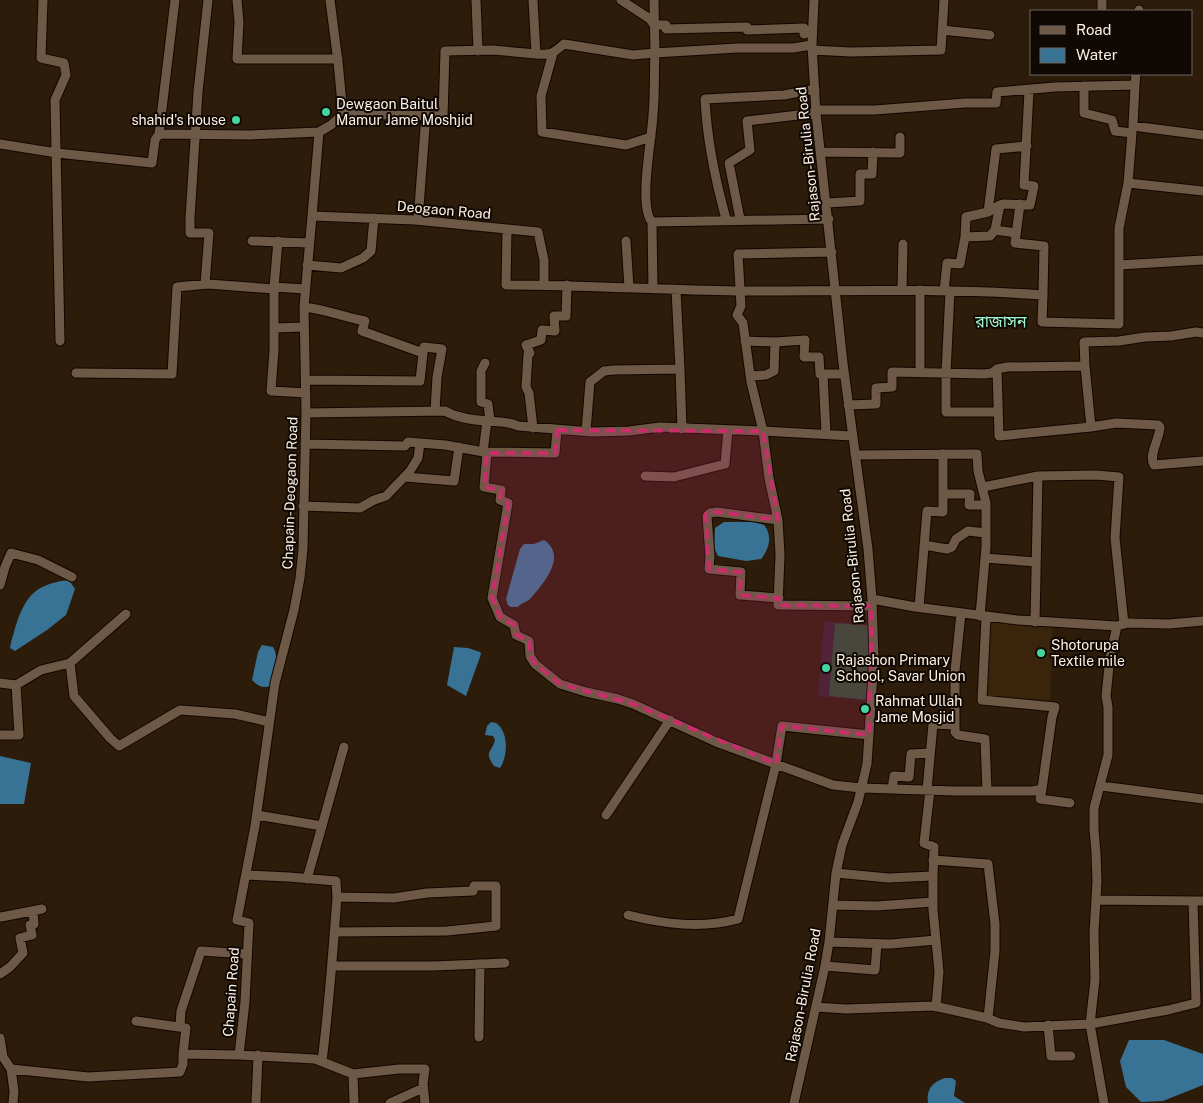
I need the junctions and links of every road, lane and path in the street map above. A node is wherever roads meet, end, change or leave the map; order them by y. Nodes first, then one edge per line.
1 (43, 0) edge
2 (175, 0) edge
3 (208, 0) edge
4 (237, 0) edge
5 (330, 0) edge
6 (476, 0) edge
7 (533, 0) edge
8 (621, 0) edge
9 (654, 0) edge
10 (814, 0) edge
11 (944, 0) edge
12 (654, 25) junction
13 (942, 30) junction
14 (812, 32) junction
15 (990, 35) dead end
16 (812, 48) junction
17 (478, 51) junction
18 (554, 53) junction
19 (655, 53) junction
20 (536, 54) junction
21 (338, 58) junction
22 (1136, 75) edge
23 (1084, 86) junction
24 (1136, 86) junction
25 (815, 89) junction
26 (1029, 91) junction
27 (816, 111) junction
28 (343, 114) junction
29 (426, 115) junction
30 (1132, 129) junction
31 (318, 132) junction
32 (160, 134) junction
33 (194, 135) junction
34 (1203, 135) edge
35 (900, 137) dead end
36 (651, 138) junction
37 (0, 144) edge
38 (1027, 146) junction
39 (821, 152) junction
40 (873, 152) junction
41 (57, 153) junction
42 (1128, 183) junction
43 (1203, 191) edge
44 (827, 203) junction
45 (1020, 204) junction
46 (1000, 205) junction
47 (988, 212) junction
48 (312, 216) junction
49 (374, 218) junction
50 (726, 219) junction
51 (740, 219) junction
52 (829, 219) junction
53 (418, 220) junction
54 (652, 222) junction
55 (508, 229) junction
56 (995, 230) junction
57 (1016, 233) junction
58 (965, 237) junction
59 (252, 241) dead end
60 (278, 241) junction
61 (626, 241) dead end
62 (310, 243) junction
63 (902, 244) dead end
64 (832, 252) junction
65 (1203, 260) edge
66 (307, 265) junction
67 (1119, 265) junction
68 (205, 284) junction
69 (544, 285) junction
70 (567, 285) junction
71 (629, 287) junction
72 (274, 288) junction
73 (305, 289) junction
74 (653, 289) junction
75 (676, 290) junction
76 (739, 290) junction
77 (835, 290) junction
78 (902, 290) junction
79 (920, 290) junction
80 (947, 291) junction
81 (1043, 295) junction
82 (304, 307) junction
83 (1119, 324) junction
84 (304, 327) junction
85 (274, 328) junction
86 (1203, 333) edge
87 (60, 341) dead end
88 (745, 341) junction
89 (1120, 341) junction
90 (775, 342) junction
91 (423, 353) junction
92 (485, 363) dead end
93 (1085, 366) junction
94 (680, 369) junction
95 (996, 369) junction
96 (920, 372) junction
97 (76, 373) dead end
98 (946, 373) junction
99 (822, 374) junction
100 (844, 374) junction
101 (750, 376) junction
102 (306, 380) junction
103 (306, 393) junction
104 (848, 405) junction
105 (435, 411) junction
106 (998, 412) junction
107 (306, 413) junction
108 (488, 421) junction
109 (1091, 427) junction
110 (533, 428) junction
111 (682, 428) junction
112 (557, 430) junction
113 (728, 430) junction
114 (763, 430) junction
115 (586, 432) junction
116 (826, 434) junction
117 (852, 436) junction
118 (420, 443) junction
119 (305, 444) junction
120 (459, 448) junction
121 (485, 452) junction
122 (943, 454) junction
123 (855, 456) junction
124 (1203, 461) edge
125 (645, 476) dead end
126 (1038, 476) junction
127 (405, 477) junction
128 (983, 487) junction
129 (943, 494) junction
130 (986, 505) junction
131 (303, 506) junction
132 (778, 520) junction
133 (986, 533) junction
134 (924, 545) junction
135 (985, 558) junction
136 (1036, 562) junction
137 (72, 577) dead end
138 (0, 585) edge
139 (779, 598) junction
140 (872, 602) junction
141 (918, 607) junction
142 (961, 613) junction
143 (126, 614) dead end
144 (983, 616) junction
145 (1203, 621) edge
146 (1035, 622) junction
147 (1120, 625) junction
148 (70, 663) junction
149 (0, 683) edge
150 (16, 685) junction
151 (670, 720) junction
152 (269, 722) junction
153 (954, 725) junction
154 (0, 735) edge
155 (869, 735) junction
156 (344, 747) dead end
157 (930, 753) junction
158 (776, 764) junction
159 (1101, 786) junction
160 (861, 788) junction
161 (892, 789) junction
162 (1042, 789) junction
163 (928, 790) junction
164 (987, 791) junction
165 (1203, 799) edge
166 (1070, 803) dead end
167 (257, 815) junction
168 (606, 815) dead end
169 (255, 826) joint
170 (322, 826) junction
171 (934, 860) junction
172 (836, 873) junction
173 (246, 875) junction
174 (933, 876) junction
175 (307, 878) junction
176 (337, 897) junction
177 (1096, 900) junction
178 (1198, 901) edge
179 (934, 902) junction
180 (832, 904) junction
181 (628, 915) dead end
182 (1, 917) edge
183 (334, 932) junction
184 (936, 940) junction
185 (829, 942) junction
186 (877, 944) junction
187 (248, 954) junction
188 (505, 963) dead end
189 (480, 964) junction
190 (332, 966) junction
191 (825, 966) junction
192 (0, 974) edge
193 (936, 1006) junction
194 (816, 1007) junction
195 (988, 1018) junction
196 (136, 1021) dead end
197 (1090, 1024) junction
198 (1048, 1025) junction
199 (180, 1027) junction
200 (479, 1037) dead end
201 (0, 1038) edge
202 (183, 1054) junction
203 (239, 1055) junction
204 (258, 1055) junction
205 (1071, 1056) dead end
206 (322, 1062) junction
207 (11, 1069) junction
208 (353, 1074) junction
209 (423, 1088) junction
210 (13, 1103) edge
211 (256, 1103) edge
212 (354, 1103) edge
213 (390, 1103) edge
214 (425, 1103) edge
215 (794, 1103) edge
216 (1104, 1103) edge

1 - 41 street
2 - 32 street
3 - 33 street
4 - 21 street
5 - 21 street
6 - 17 street
7 - 20 street
8 - 12 street
9 - 12 street
10 - 14 street, Rajason-Birulia Road
11 - 13 street
12 - 14 street
12 - 19 street
13 - 15 street
13 - 16 street
14 - 16 street, Rajason-Birulia Road
16 - 19 street
16 - 25 street, Rajason-Birulia Road
17 - 20 street
17 - 29 street
18 - 19 street
18 - 20 street
18 - 36 street
19 - 36 street
21 - 28 street
22 - 24 street
23 - 24 street
23 - 26 street
23 - 30 street
24 - 30 street
25 - 27 street, Rajason-Birulia Road
25 - 50 street
26 - 27 street
26 - 38 street
27 - 39 street, Rajason-Birulia Road
27 - 51 street
28 - 29 street
28 - 31 street
29 - 53 street
30 - 34 street
30 - 42 street
31 - 33 street
31 - 48 street
32 - 33 street
32 - 41 street
33 - 68 street
35 - 40 street
36 - 54 street
37 - 41 street
38 - 45 street
38 - 47 street
39 - 40 street
39 - 44 street, Rajason-Birulia Road
40 - 44 street
41 - 87 street
42 - 43 street
42 - 67 street
44 - 52 street, Rajason-Birulia Road
45 - 46 street
45 - 57 street
46 - 47 street
46 - 56 street
47 - 58 street
48 - 49 street, Deogaon Road
48 - 62 street, Chapain-Deogaon Road
49 - 53 street, Deogaon Road
49 - 66 street
50 - 51 street
50 - 54 street
51 - 52 street
52 - 64 street, Rajason-Birulia Road
53 - 55 street, Deogaon Road
54 - 74 street
55 - 69 street
55 - 69 street, Deogaon Road
56 - 57 street
56 - 58 street
57 - 81 street
58 - 80 street
59 - 60 street
60 - 62 street
60 - 72 street
61 - 71 street
62 - 66 street, Chapain-Deogaon Road
63 - 78 street
64 - 76 street
64 - 77 street, Rajason-Birulia Road
65 - 67 street
66 - 73 street, Chapain-Deogaon Road
67 - 83 street
68 - 72 street
68 - 97 street
69 - 70 street, Deogaon Road
70 - 71 street, Deogaon Road
70 - 110 street
71 - 74 street, Deogaon Road
72 - 73 street
72 - 85 street
73 - 82 street, Chapain-Deogaon Road
74 - 75 street, Deogaon Road
75 - 76 street, Deogaon Road
75 - 94 street
76 - 77 street, Deogaon Road
76 - 88 street
77 - 78 street, Deogaon Road
77 - 100 street, Rajason-Birulia Road
78 - 79 street, Deogaon Road
79 - 80 street, Deogaon Road
79 - 96 street
80 - 81 street, Deogaon Road
80 - 98 street
81 - 83 street
82 - 84 street, Chapain-Deogaon Road
82 - 91 street
83 - 89 street
84 - 85 street
84 - 102 street, Chapain-Deogaon Road
85 - 103 street
86 - 89 street
88 - 90 street
88 - 101 street
89 - 93 street
90 - 99 street
90 - 101 street
91 - 102 street
91 - 105 street
92 - 108 street
93 - 95 street
93 - 109 street
94 - 111 street
94 - 115 street
95 - 98 street
95 - 106 street
96 - 98 street
96 - 104 street
98 - 106 street
99 - 100 street
99 - 116 street
100 - 104 street, Rajason-Birulia Road
101 - 114 street
102 - 103 street, Chapain-Deogaon Road
103 - 107 street, Chapain-Deogaon Road
104 - 117 street, Rajason-Birulia Road
105 - 107 street
105 - 108 street
106 - 109 street
107 - 119 street, Chapain-Deogaon Road
108 - 110 street
108 - 121 street
109 - 124 street
110 - 112 street
111 - 113 street
111 - 115 street
112 - 115 street
112 - 121 street
113 - 114 street
113 - 125 street
114 - 116 street
114 - 132 street
116 - 117 street
117 - 123 street, Rajason-Birulia Road
118 - 119 street
118 - 120 street
118 - 127 street
119 - 131 street, Chapain-Deogaon Road
120 - 121 street
120 - 127 street
121 - 151 street
122 - 123 street
122 - 128 street
122 - 129 street
123 - 140 street, Rajason-Birulia Road
126 - 128 street
126 - 136 street
126 - 147 street
127 - 131 street
128 - 130 street
129 - 130 street
129 - 134 street
130 - 133 street
131 - 152 street, Chapain-Deogaon Road
132 - 139 street
132 - 139 street
133 - 134 street
133 - 135 street
134 - 141 street
135 - 136 street
135 - 144 street
136 - 146 street
137 - 138 street
139 - 140 street
140 - 141 street
140 - 155 street, Rajason-Birulia Road
141 - 142 street
142 - 144 street
142 - 153 street
143 - 148 street
144 - 146 street
144 - 162 street
145 - 147 street
146 - 147 street
147 - 159 street
148 - 150 street
148 - 152 street
149 - 150 street
150 - 154 street
151 - 158 street
151 - 168 street
152 - 167 street, Chapain-Deogaon Road
153 - 157 street
153 - 164 street
155 - 158 street
155 - 160 street, Rajason-Birulia Road
156 - 170 street
157 - 161 street
157 - 163 street
158 - 160 street
158 - 181 street
159 - 165 street
159 - 177 street
160 - 161 street
160 - 172 street, Rajason-Birulia Road
161 - 163 street
162 - 164 street
162 - 166 street
163 - 164 street
163 - 171 street
167 - 169 street, Chapain-Deogaon Road
167 - 170 street
169 - 173 street, Chapain Road
170 - 175 street
171 - 174 street
171 - 195 street
172 - 174 street
172 - 180 street, Rajason-Birulia Road
173 - 175 street
173 - 187 street, Chapain Road
174 - 179 street
175 - 176 street
176 - 183 street
176 - 183 street
177 - 178 street
177 - 197 street
178 - 197 street
179 - 180 street
179 - 184 street
180 - 185 street, Rajason-Birulia Road
182 - 192 street
183 - 190 street
184 - 186 street
184 - 193 street
185 - 186 street
185 - 191 street, Rajason-Birulia Road
186 - 191 street
187 - 199 street
187 - 203 street, Chapain Road
188 - 189 street
189 - 190 street
189 - 200 street
190 - 206 street
191 - 194 street, Rajason-Birulia Road
193 - 194 street
193 - 195 street
194 - 215 street, Rajason-Birulia Road
195 - 198 street
196 - 199 street
197 - 198 street
197 - 216 street
198 - 205 street
199 - 202 street
201 - 207 street
202 - 203 street
202 - 207 street
203 - 204 street, Chapain Road
204 - 206 street, Chapain Road
204 - 211 street
206 - 208 street, Chapain Road
207 - 210 street
208 - 209 street
208 - 212 street
209 - 213 street
209 - 214 street

